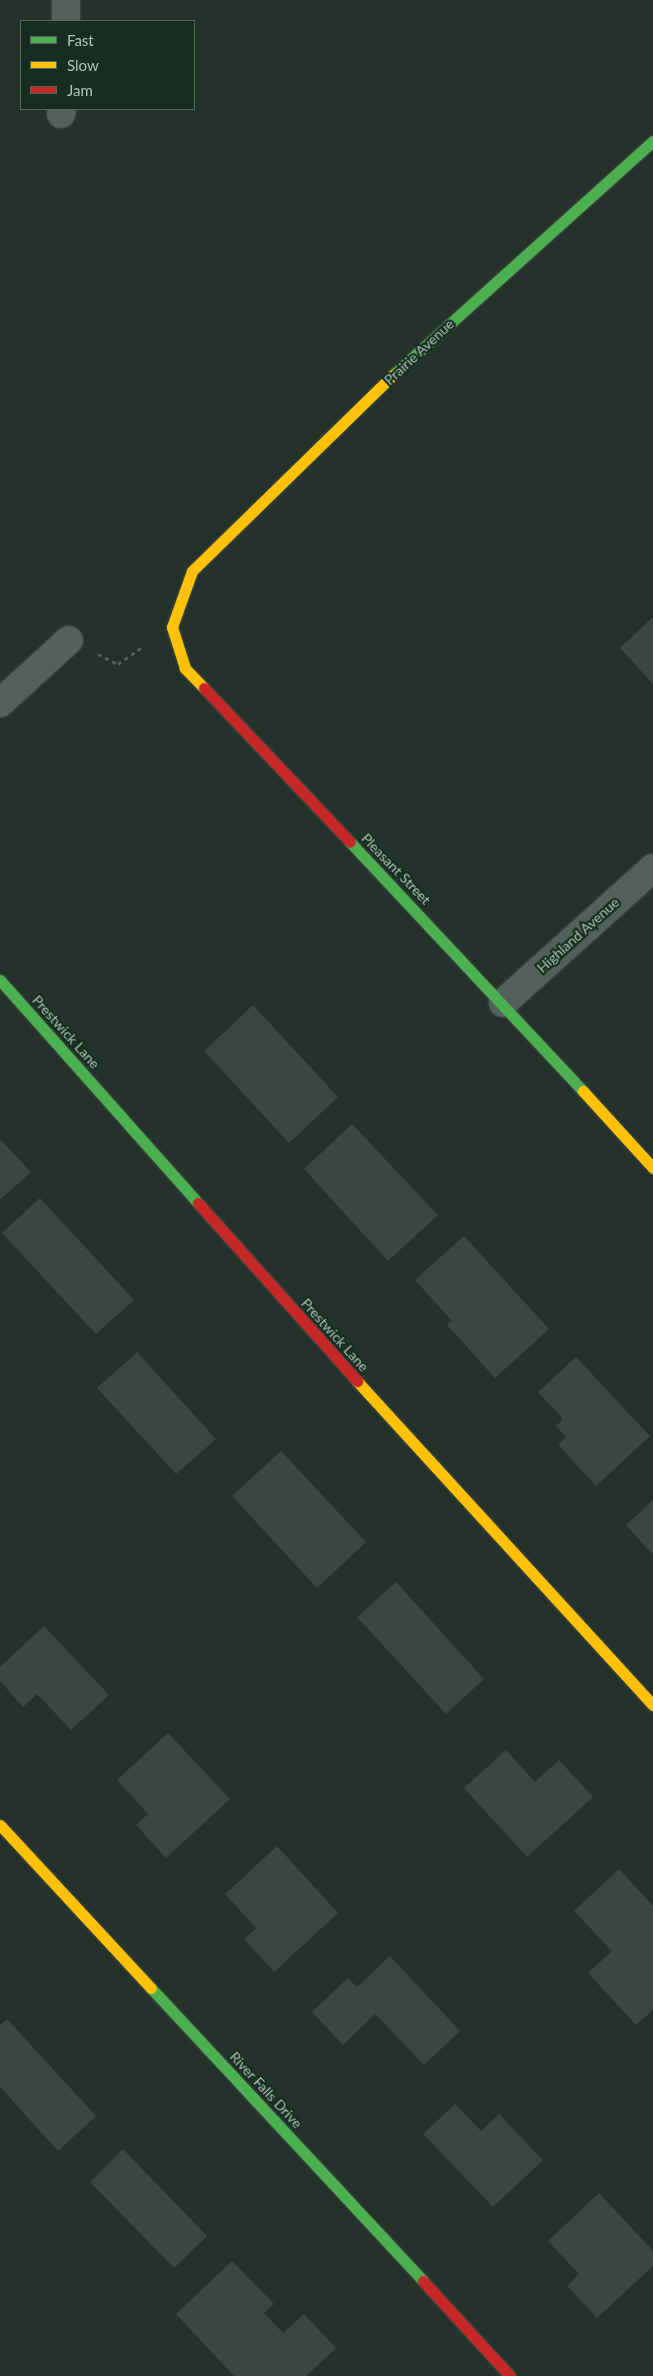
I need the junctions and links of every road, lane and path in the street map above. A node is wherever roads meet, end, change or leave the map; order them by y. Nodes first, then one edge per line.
1 (66, 0) edge
2 (66, 20) edge
3 (653, 141) edge
4 (172, 627) junction
5 (69, 640) joint
6 (0, 703) edge
7 (653, 868) edge
8 (0, 980) edge
9 (503, 1003) junction
10 (653, 1168) edge
11 (653, 1705) edge
12 (0, 1825) edge
13 (510, 2376) edge

1 - 2 street
3 - 4 street, Prairie Avenue
4 - 5 path
4 - 9 street, Pleasant Street
5 - 6 street
7 - 9 street, Highland Avenue
8 - 11 street, Prestwick Lane
9 - 10 street, Pleasant Street
12 - 13 street, River Falls Drive

